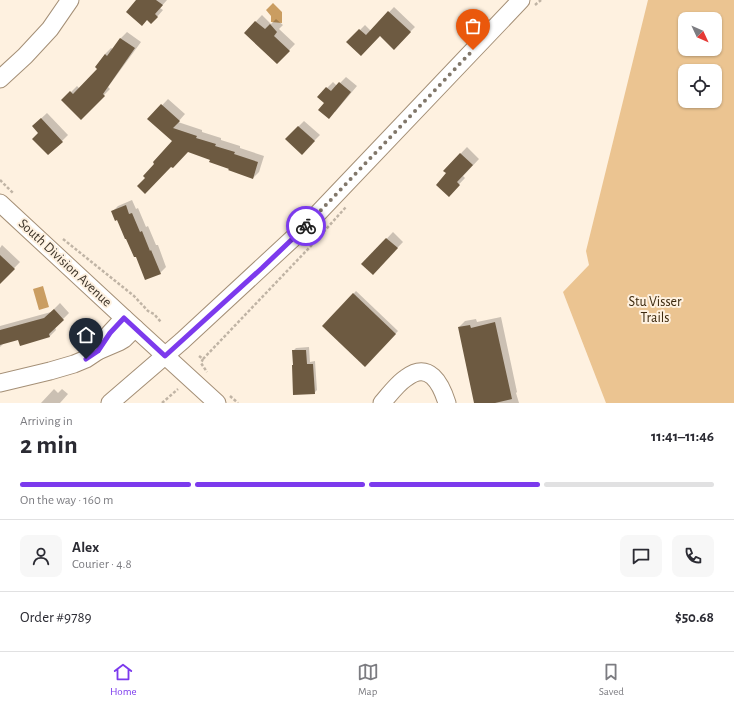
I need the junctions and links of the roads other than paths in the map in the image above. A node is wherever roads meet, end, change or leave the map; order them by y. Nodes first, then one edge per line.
1 (70, 0) edge
2 (521, 0) edge
3 (0, 79) edge
4 (0, 203) edge
5 (129, 323) junction
6 (165, 356) junction
7 (0, 383) edge
8 (110, 403) edge
9 (217, 403) edge
10 (382, 403) edge
11 (447, 403) edge

1 - 3 street
2 - 6 street
4 - 5 street, South Division Avenue
5 - 6 street, South Division Avenue
5 - 7 street
6 - 8 street
6 - 9 street, South Division Avenue
10 - 11 street

